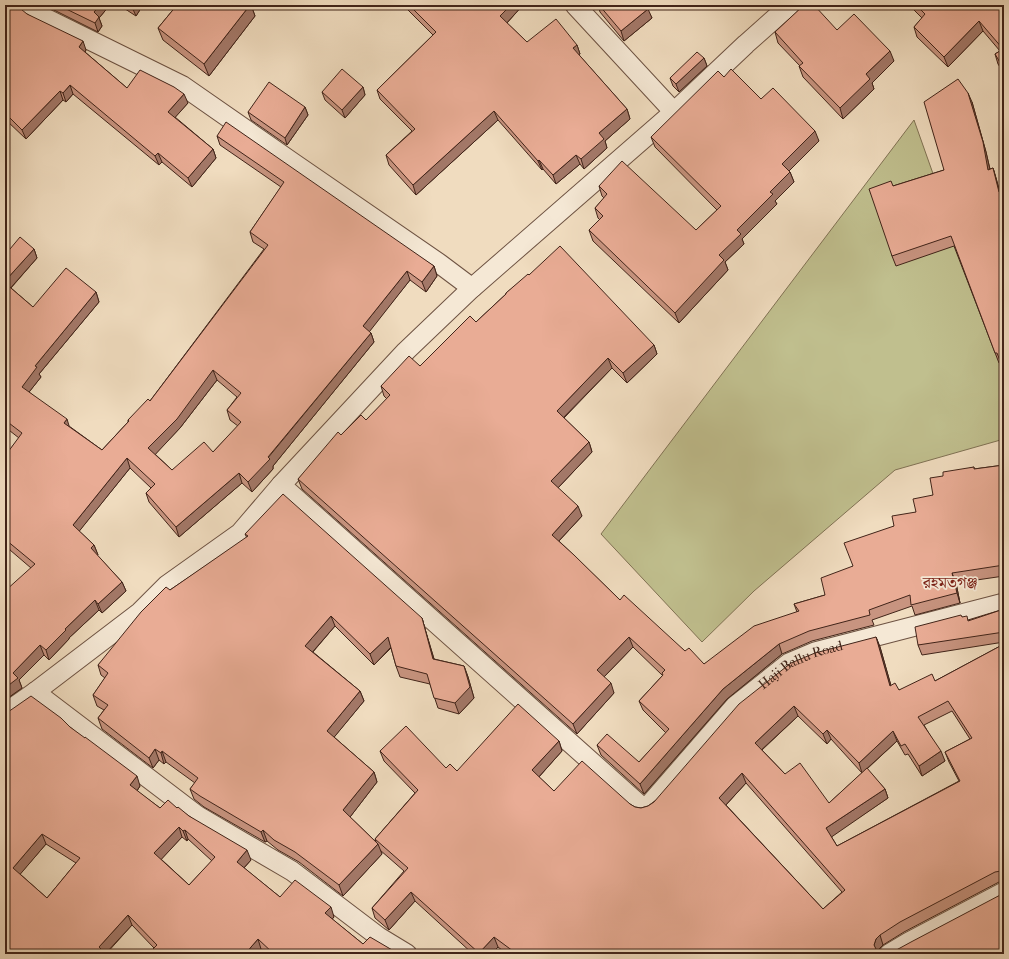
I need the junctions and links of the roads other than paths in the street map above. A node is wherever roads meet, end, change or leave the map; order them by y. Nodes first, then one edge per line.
1 (26, 5) edge
2 (575, 5) edge
3 (790, 5) edge
4 (674, 112) junction
5 (472, 288) junction
6 (281, 485) junction
7 (1004, 603) edge
8 (35, 692) junction
9 (5, 713) edge
10 (1004, 892) edge
11 (912, 948) edge
12 (407, 954) edge
13 (889, 954) edge

1 - 5 street
2 - 4 street
3 - 4 street
4 - 5 street
5 - 6 street
6 - 7 street, Haji Ballu Road
6 - 8 street
8 - 9 street
8 - 12 street
10 - 11 street
11 - 13 street

